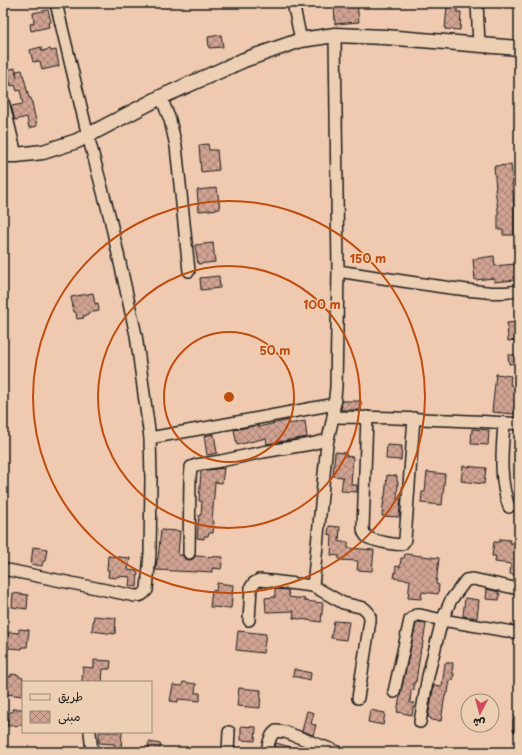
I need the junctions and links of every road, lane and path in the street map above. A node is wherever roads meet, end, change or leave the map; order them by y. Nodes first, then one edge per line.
1 (56, 3) edge
2 (293, 3) edge
3 (477, 3) edge
4 (335, 35) junction
5 (301, 40) junction
6 (479, 45) junction
7 (519, 48) edge
8 (161, 97) junction
9 (3, 101) edge
10 (88, 136) junction
11 (9, 155) edge
12 (189, 271) dead end
13 (338, 271) junction
14 (519, 290) edge
15 (335, 404) junction
16 (367, 417) junction
17 (333, 418) junction
18 (414, 418) junction
19 (504, 423) junction
20 (519, 424) edge
21 (150, 438) junction
22 (327, 444) junction
23 (509, 507) dead end
24 (189, 553) dead end
25 (3, 569) edge
26 (313, 586) junction
27 (519, 589) edge
28 (249, 620) dead end
29 (442, 620) junction
30 (519, 633) edge
31 (394, 692) dead end
32 (358, 698) dead end
33 (519, 721) edge
34 (420, 722) dead end
35 (519, 727) edge
36 (229, 732) dead end
37 (90, 733) edge
38 (92, 752) edge
39 (228, 752) edge
40 (267, 752) edge
41 (338, 752) edge

1 - 10 street
2 - 5 street
3 - 6 street
4 - 5 main road
4 - 6 main road
4 - 13 street
5 - 8 main road
6 - 7 main road
8 - 10 main road
8 - 12 street
9 - 11 street
10 - 11 main road
10 - 21 street
13 - 14 street
13 - 15 street
15 - 17 street
15 - 21 street
16 - 17 street
16 - 18 street
16 - 18 street
17 - 22 street
18 - 19 street
19 - 20 street
19 - 23 street
21 - 25 street
22 - 24 street
22 - 26 street
26 - 28 street
26 - 32 street
27 - 29 street
29 - 30 street
29 - 31 street
29 - 34 street
33 - 35 street
36 - 39 street
37 - 38 street
40 - 41 street

